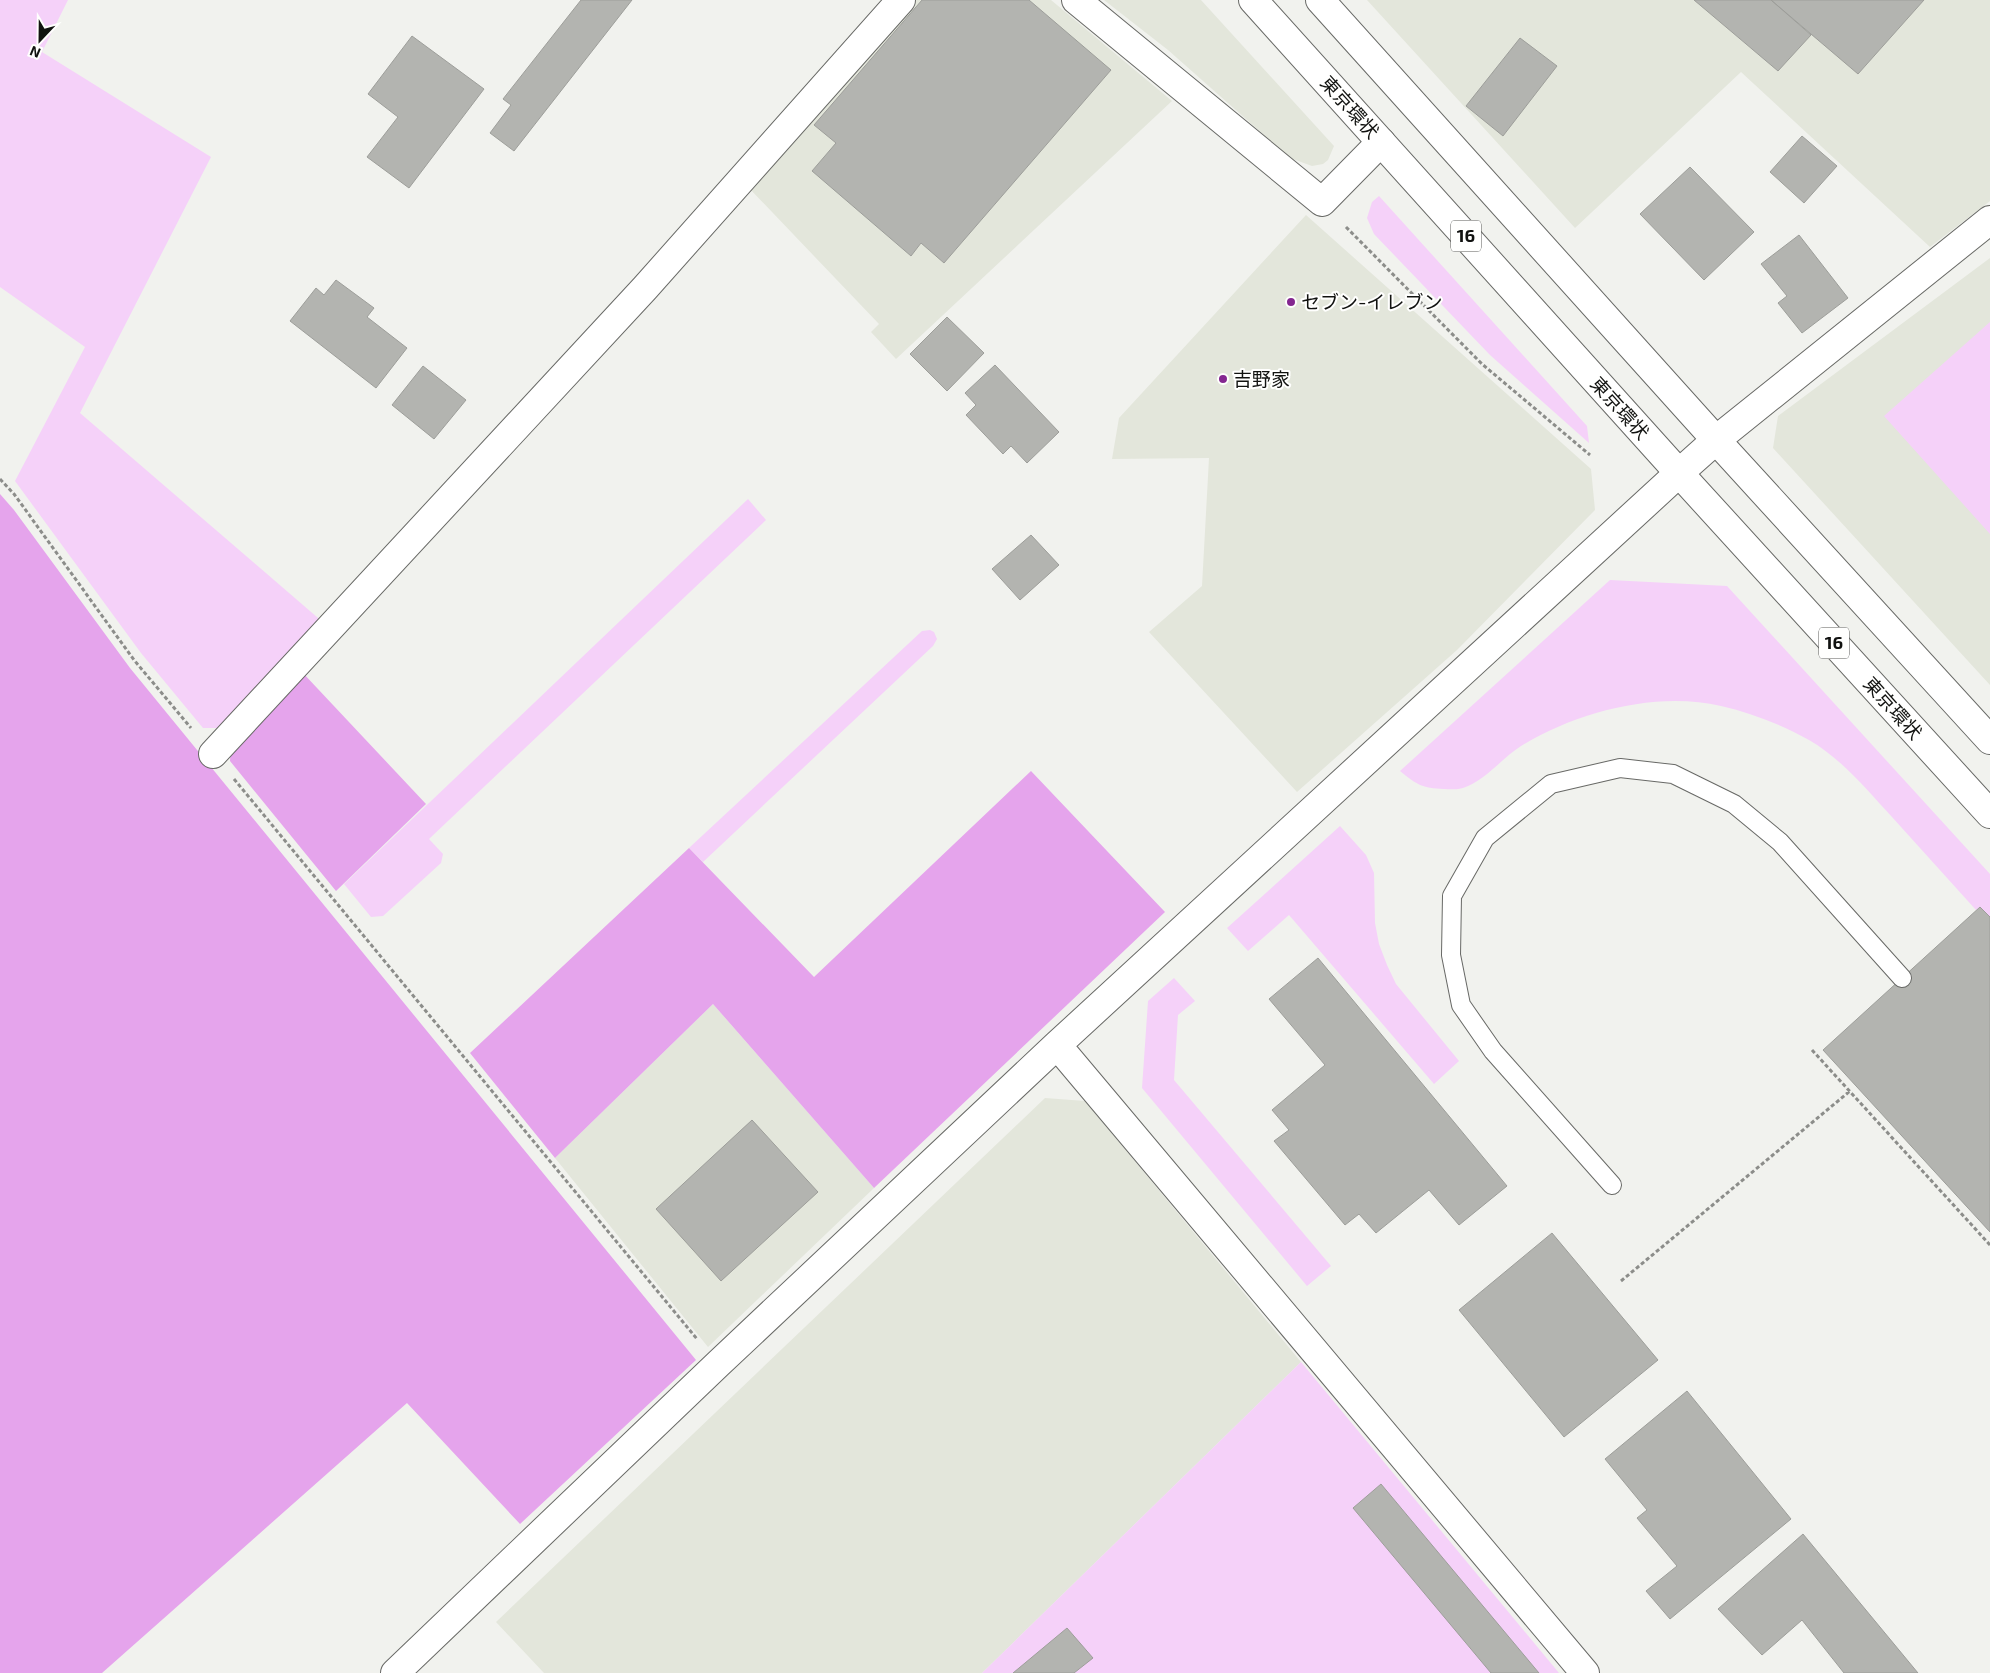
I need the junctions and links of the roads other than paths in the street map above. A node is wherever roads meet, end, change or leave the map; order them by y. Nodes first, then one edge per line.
1 (901, 0) edge
2 (1076, 0) edge
3 (1253, 0) edge
4 (1320, 0) edge
5 (1381, 142) junction
6 (1990, 220) edge
7 (1716, 440) junction
8 (1679, 473) junction
9 (1990, 740) edge
10 (213, 754) road end
11 (1990, 814) edge
12 (1902, 978) dead end
13 (1057, 1046) junction
14 (1612, 1185) dead end
15 (395, 1673) edge
16 (1585, 1673) edge

1 - 10 main road
2 - 5 main road
3 - 5 main road, 東京環状 / 16
4 - 7 main road
5 - 8 main road, 東京環状 / 16
6 - 7 main road
7 - 8 main road
7 - 9 main road
8 - 11 main road, 東京環状 / 16
8 - 13 main road
12 - 14 lane
13 - 15 main road
13 - 16 main road

